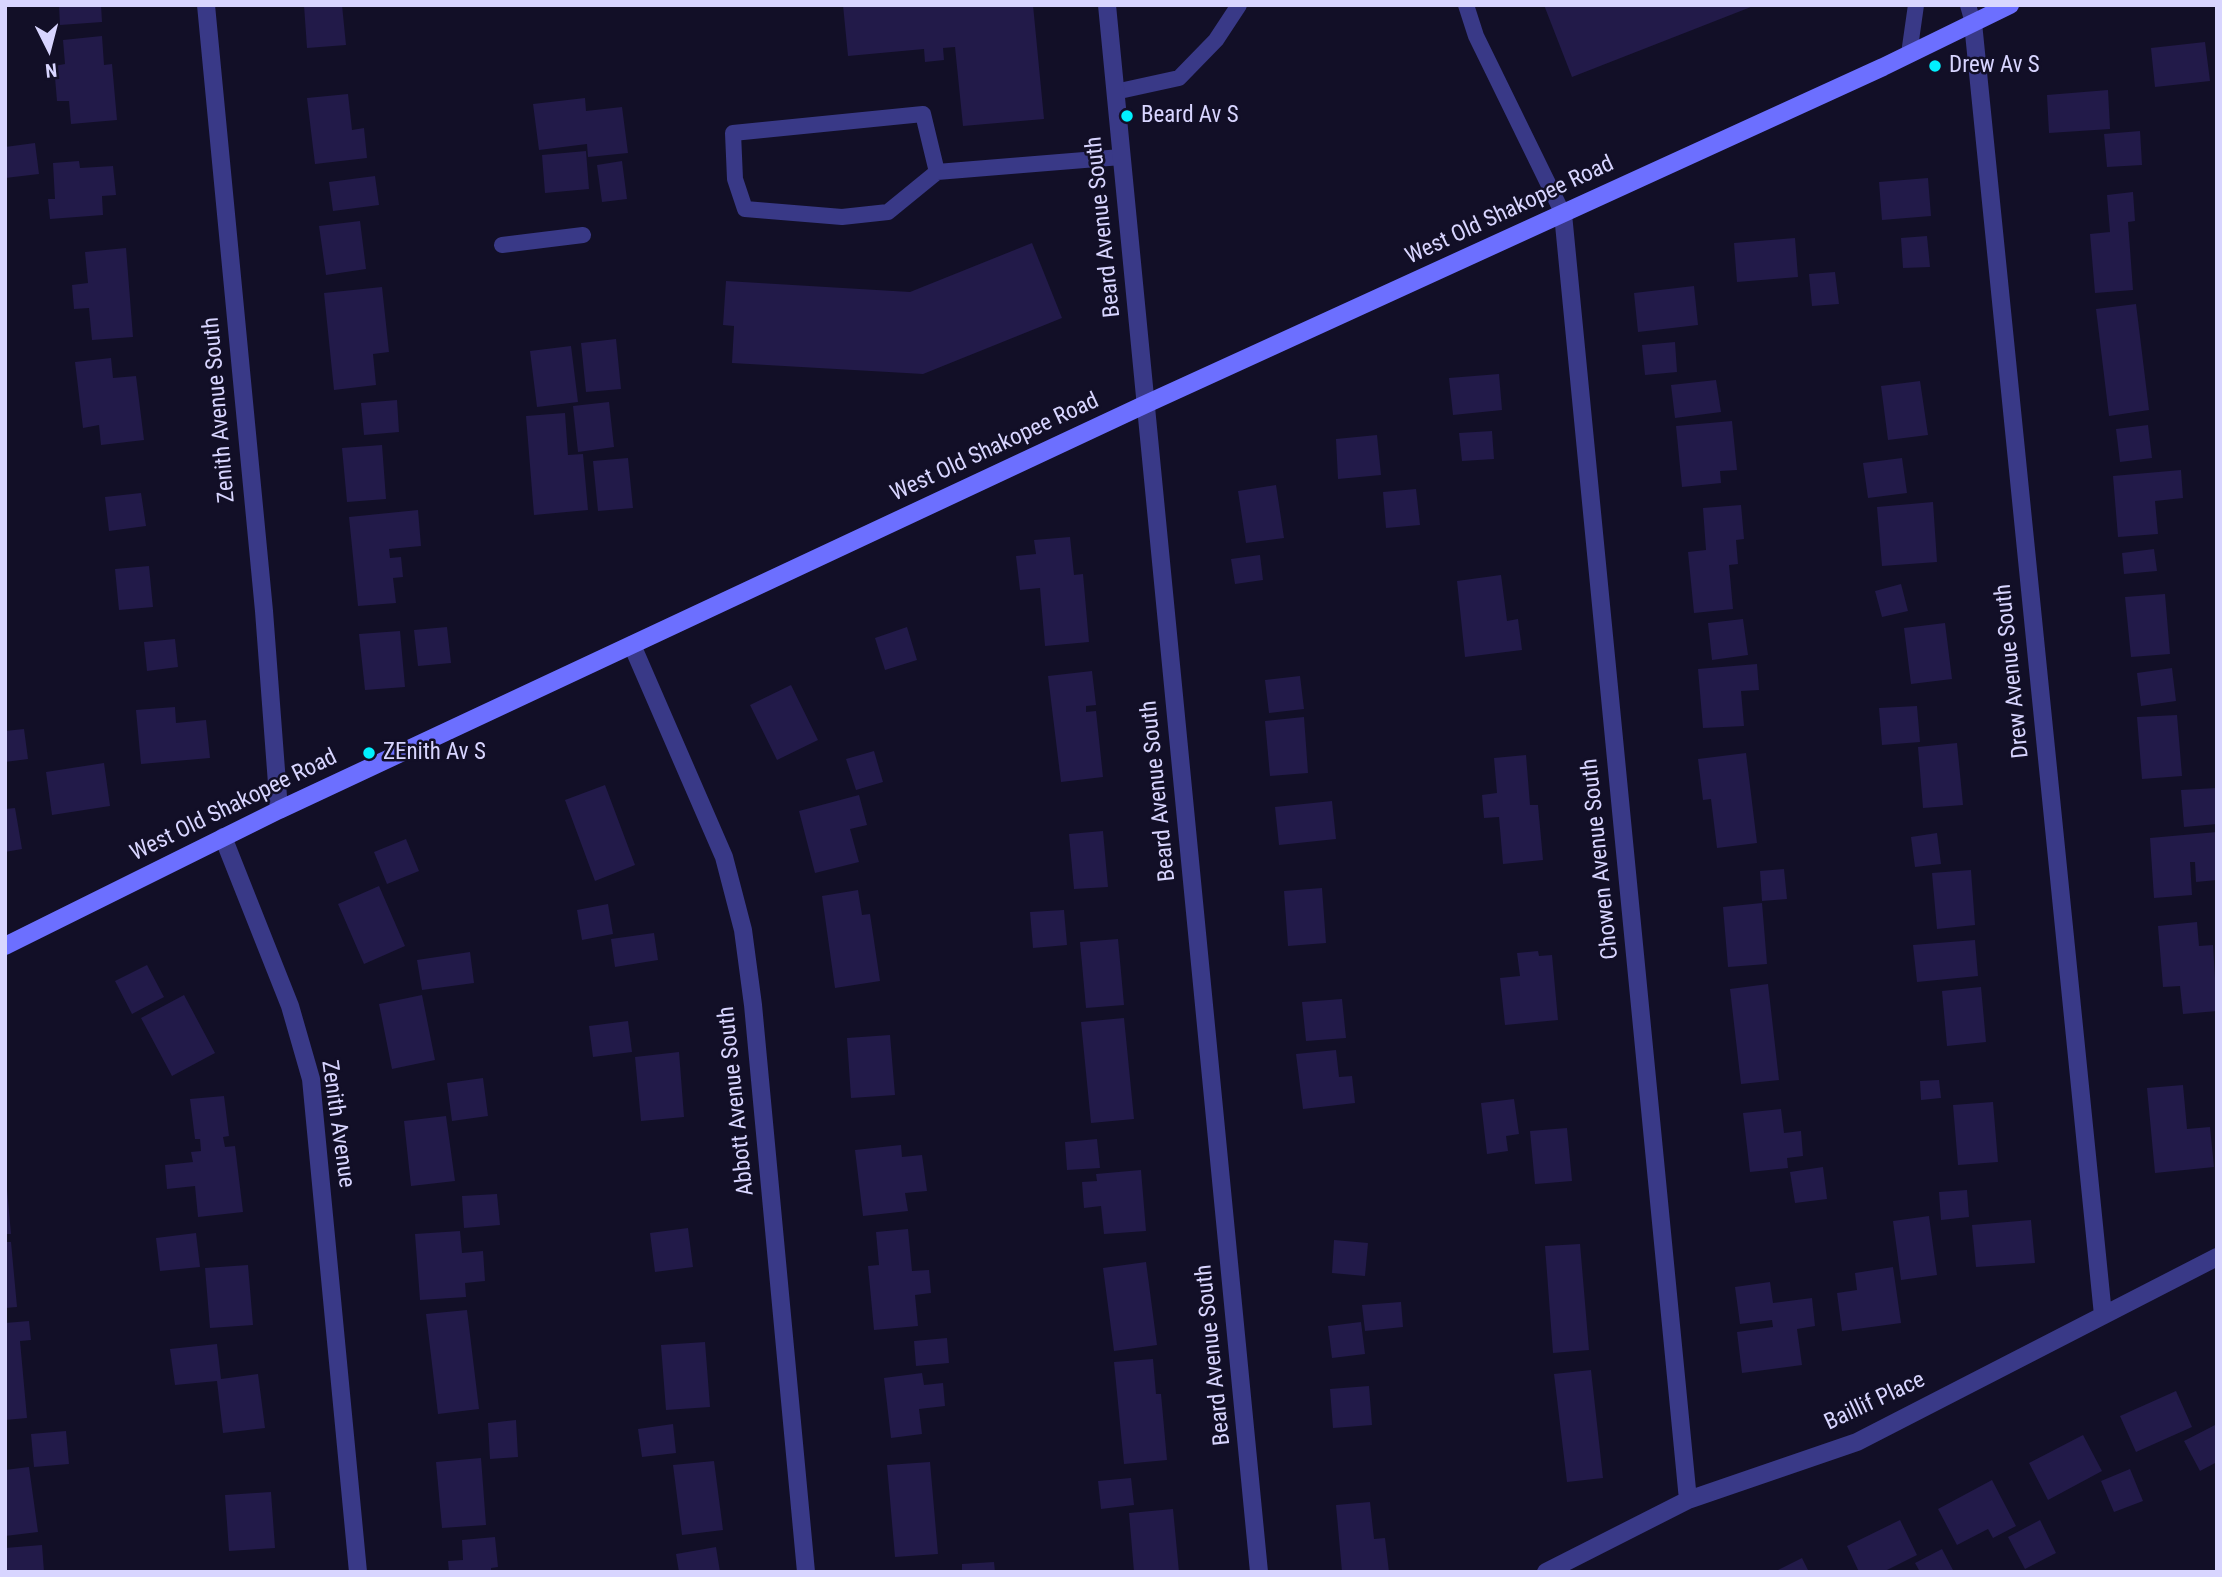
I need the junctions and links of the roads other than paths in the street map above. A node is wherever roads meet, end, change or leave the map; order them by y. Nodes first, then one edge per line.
1 (206, 5) edge
2 (1107, 5) edge
3 (1239, 5) edge
4 (1466, 5) edge
5 (1916, 5) edge
6 (1968, 5) edge
7 (2010, 5) edge
8 (1973, 23) junction
9 (1909, 54) junction
10 (1115, 92) junction
11 (1121, 158) junction
12 (937, 172) junction
13 (1563, 214) junction
14 (583, 235) dead end
15 (502, 245) dead end
16 (1146, 404) junction
17 (632, 645) junction
18 (279, 810) junction
19 (223, 837) junction
20 (5, 946) edge
21 (2217, 1257) edge
22 (2103, 1315) junction
23 (1688, 1500) junction
24 (358, 1572) edge
25 (806, 1572) edge
26 (1259, 1572) edge
27 (1546, 1572) edge

1 - 18 street, Zenith Avenue South
2 - 10 street, Beard Avenue South
3 - 10 lane
4 - 13 lane
5 - 9 lane
6 - 8 lane
7 - 8 main road, West Old Shakopee Road
8 - 9 main road, West Old Shakopee Road
8 - 22 street, Drew Avenue South
9 - 13 main road, West Old Shakopee Road
10 - 11 street, Beard Avenue South
11 - 12 lane
11 - 16 street, Beard Avenue South
12 - 12 lane
13 - 16 main road, West Old Shakopee Road
13 - 23 street, Chowen Avenue South
14 - 15 lane
16 - 17 main road, West Old Shakopee Road
16 - 26 street, Beard Avenue South
17 - 18 main road, West Old Shakopee Road
17 - 25 street, Abbott Avenue South
18 - 19 main road, West Old Shakopee Road
19 - 20 main road, West Old Shakopee Road
19 - 24 street, Zenith Avenue
21 - 22 street, Baillif Place
22 - 23 street, Baillif Place
23 - 27 street, Baillif Place

